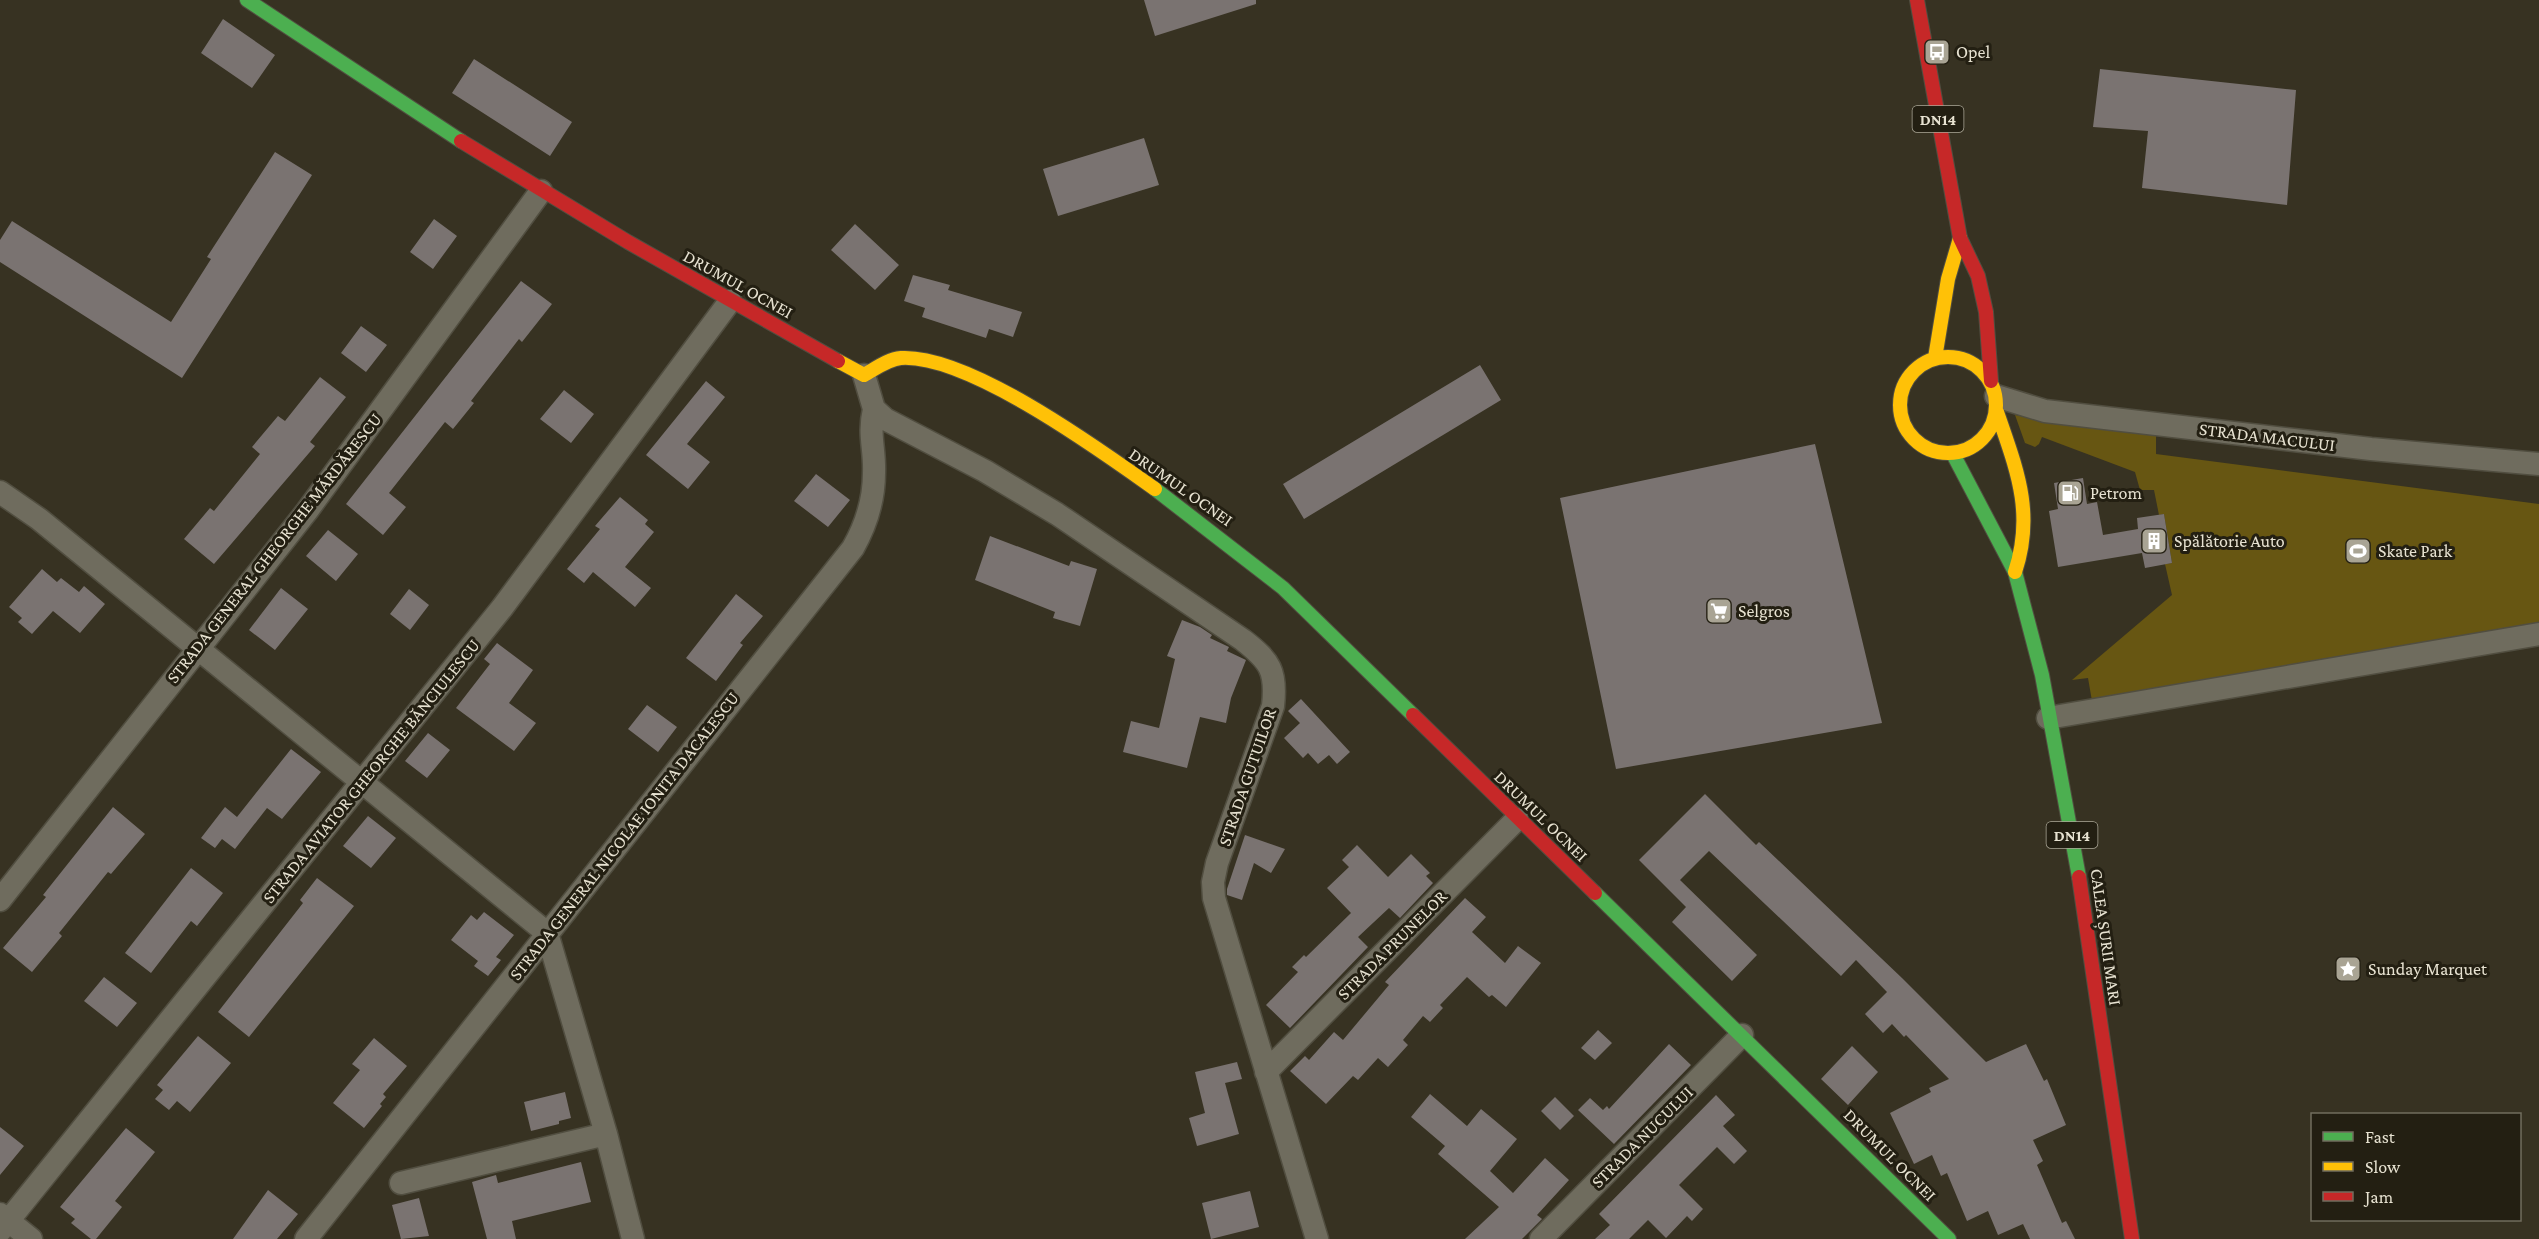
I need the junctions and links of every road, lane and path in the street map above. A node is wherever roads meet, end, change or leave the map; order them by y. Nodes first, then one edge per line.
1 (247, 0) edge
2 (1917, 0) edge
3 (541, 191) junction
4 (1960, 238) junction
5 (730, 301) junction
6 (1935, 358) junction
7 (864, 375) junction
8 (1995, 397) junction
9 (874, 409) junction
10 (1953, 454) junction
11 (2539, 464) edge
12 (0, 492) edge
13 (2015, 572) junction
14 (2539, 634) edge
15 (197, 647) junction
16 (2048, 718) junction
17 (363, 782) junction
18 (1517, 819) junction
19 (0, 900) edge
20 (548, 933) junction
21 (1742, 1035) junction
22 (1266, 1071) junction
23 (606, 1134) junction
24 (401, 1183) dead end
25 (3, 1222) edge
26 (31, 1239) edge
27 (306, 1239) edge
28 (633, 1239) edge
29 (1317, 1239) edge
30 (1541, 1239) edge
31 (1949, 1239) edge
32 (2132, 1239) edge

1 - 3 street, DRUMUL OCNEI
2 - 4 street, DN14
3 - 5 street, DRUMUL OCNEI
3 - 15 street, STRADA GENERAL GHEORGHE MĂRDĂRESCU
4 - 6 street, DN14
4 - 8 street, DN14
5 - 7 street, DRUMUL OCNEI
5 - 17 street, STRADA AVIATOR GHEORGHE BĂNCIULESCU
6 - 8 street
6 - 10 street
7 - 9 street
7 - 18 street, DRUMUL OCNEI
8 - 10 street
8 - 11 street, STRADA MACULUI
8 - 13 street, DN14
9 - 20 street, STRADA GENERAL NICOLAE IONITA DACALESCU
9 - 22 street, STRADA GUTUILOR
10 - 13 street, CALEA ȘURII MARI / DN14
12 - 15 street
13 - 16 street, CALEA ȘURII MARI / DN14
14 - 16 street
15 - 17 street
15 - 19 street, STRADA GENERAL GHEORGHE MĂRDĂRESCU
16 - 32 street, CALEA ȘURII MARI / DN14
17 - 20 street
17 - 25 street, STRADA AVIATOR GHEORGHE BĂNCIULESCU
18 - 21 street, DRUMUL OCNEI
18 - 22 street, STRADA PRUNELOR
20 - 23 street
20 - 27 street, STRADA GENERAL NICOLAE IONITA DACALESCU
21 - 30 street, STRADA NUCULUI
21 - 31 street, DRUMUL OCNEI
22 - 29 street, STRADA GUTUILOR
23 - 24 street
23 - 28 street
25 - 26 street

